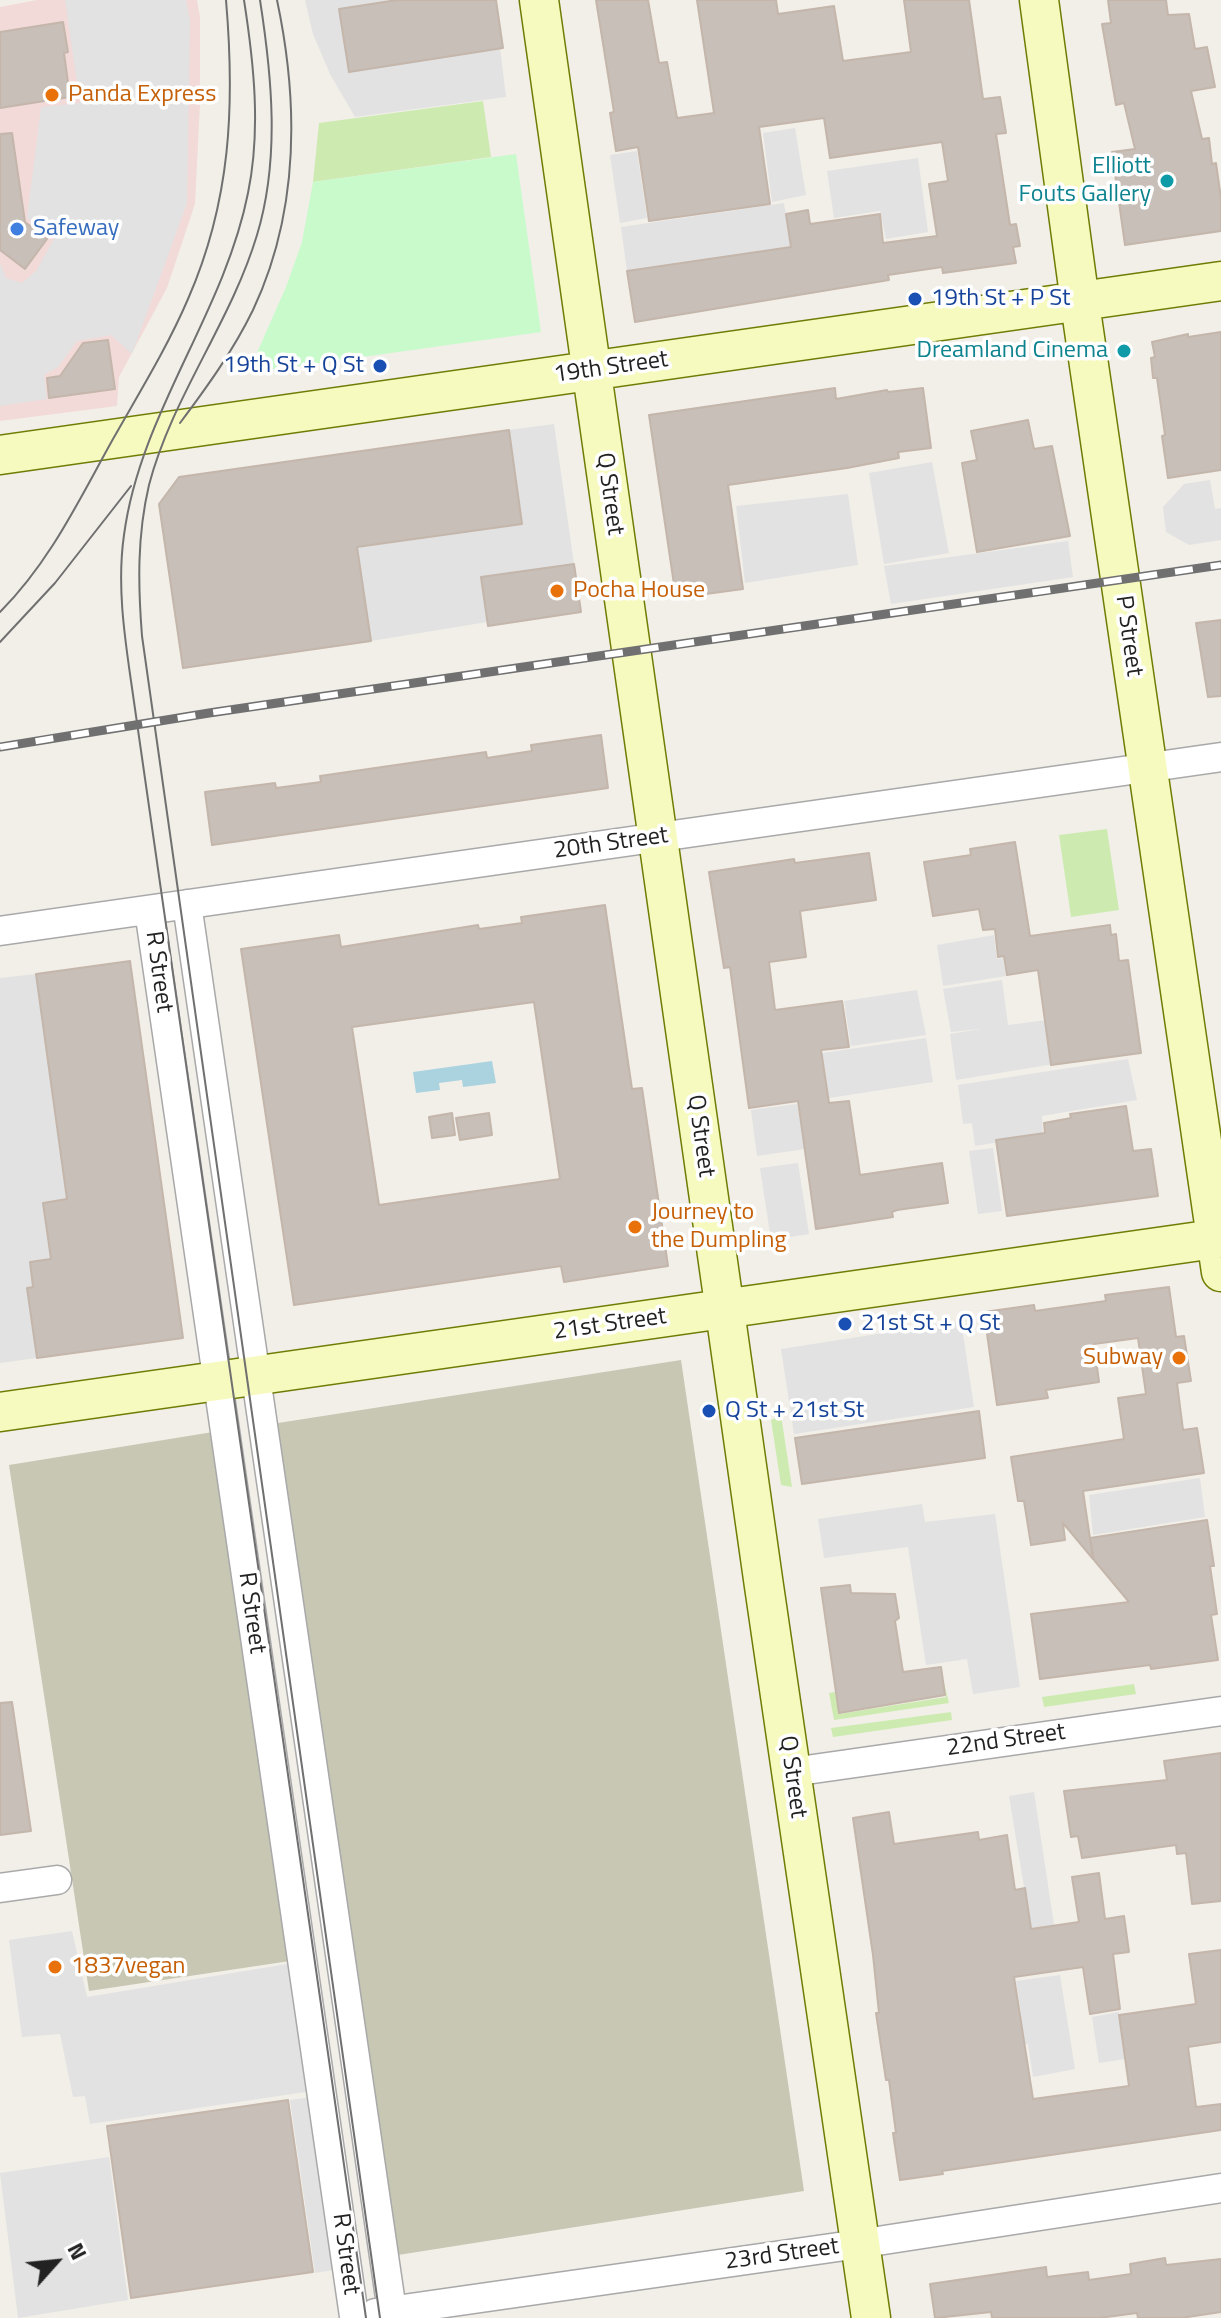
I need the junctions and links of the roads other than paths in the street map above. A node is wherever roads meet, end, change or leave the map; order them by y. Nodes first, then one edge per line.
1 (539, 0) edge
2 (1039, 0) edge
3 (1221, 281) edge
4 (1080, 301) junction
5 (591, 370) junction
6 (0, 455) edge
7 (1221, 757) edge
8 (1147, 767) junction
9 (658, 837) junction
10 (187, 904) junction
11 (149, 910) junction
12 (0, 931) edge
13 (1219, 1249) edge
14 (724, 1309) junction
15 (256, 1376) junction
16 (218, 1381) junction
17 (0, 1412) edge
18 (1221, 1711) edge
19 (792, 1772) junction
20 (57, 1880) dead end
21 (0, 1888) edge
22 (1221, 2188) edge
23 (860, 2244) junction
24 (392, 2311) junction
25 (348, 2317) edge
26 (871, 2318) edge

1 - 5 main road, Q Street
2 - 4 main road, P Street
3 - 4 main road, 19th Street
4 - 5 main road, 19th Street
4 - 8 main road, P Street
5 - 6 main road, 19th Street
5 - 9 main road, Q Street
7 - 8 street, 20th Street
8 - 9 street, 20th Street
8 - 13 main road, P Street
9 - 10 street, 20th Street
9 - 14 main road, Q Street
10 - 11 street, 20th Street
10 - 15 street, R Street
11 - 12 street, 20th Street
11 - 16 street, R Street
13 - 14 main road, 21st Street
14 - 15 main road, 21st Street
14 - 19 main road, Q Street
15 - 16 main road, 21st Street
15 - 24 street, R Street
16 - 17 main road, 21st Street
16 - 25 street, R Street
18 - 19 street, 22nd Street
19 - 23 main road, Q Street
20 - 21 street
22 - 23 street, 23rd Street
23 - 24 street, 23rd Street
23 - 26 main road, Q Street
24 - 25 street, 23rd Street

